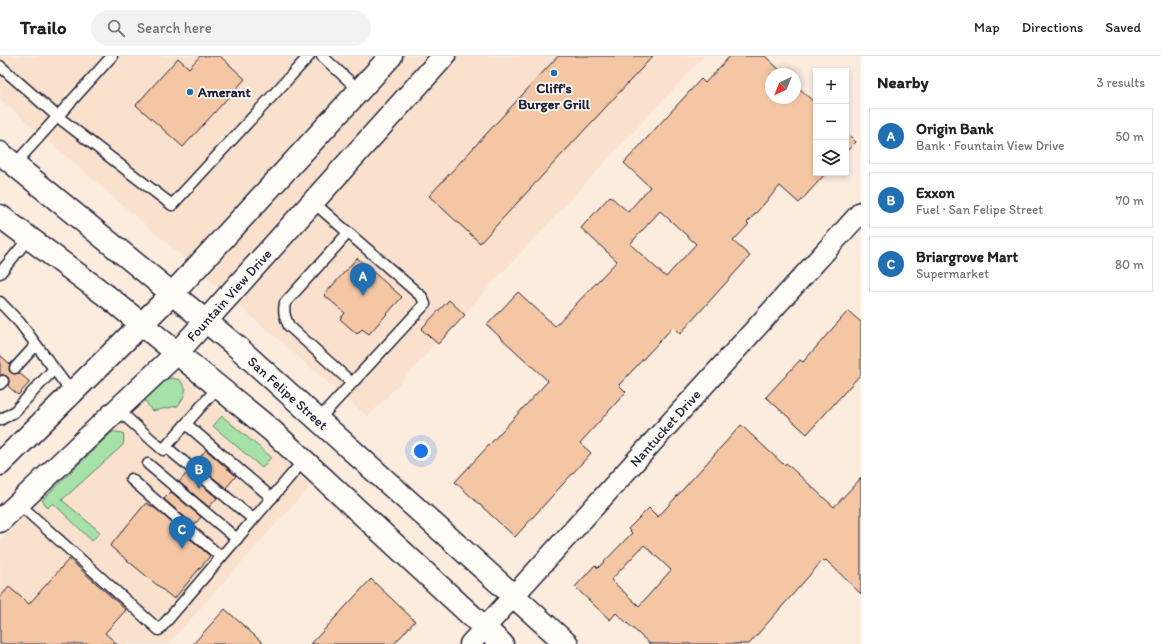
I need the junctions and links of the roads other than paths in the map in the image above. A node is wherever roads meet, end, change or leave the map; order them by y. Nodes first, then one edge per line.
1 (112, 56) edge
2 (309, 56) edge
3 (322, 56) edge
4 (391, 56) edge
5 (444, 56) edge
6 (0, 66) edge
7 (359, 90) junction
8 (58, 116) junction
9 (7, 159) edge
10 (313, 202) junction
11 (861, 212) edge
12 (0, 216) edge
13 (348, 233) junction
14 (29, 238) junction
15 (0, 272) edge
16 (173, 293) junction
17 (0, 302) edge
18 (205, 320) junction
19 (142, 324) junction
20 (36, 345) junction
21 (176, 353) junction
22 (15, 368) dead end
23 (54, 369) junction
24 (352, 383) junction
25 (218, 387) junction
26 (72, 393) junction
27 (117, 410) junction
28 (0, 420) edge
29 (318, 420) junction
30 (186, 424) junction
31 (166, 446) junction
32 (304, 460) junction
33 (0, 464) edge
34 (148, 464) dead end
35 (131, 479) dead end
36 (272, 498) junction
37 (18, 504) junction
38 (253, 519) junction
39 (0, 521) edge
40 (237, 539) junction
41 (221, 557) junction
42 (514, 596) junction
43 (484, 628) junction
44 (470, 644) edge
45 (502, 644) edge
46 (567, 644) edge

1 - 8 lane
2 - 8 lane
3 - 7 lane
4 - 7 main road
5 - 10 main road, Fountain View Drive
6 - 8 lane
7 - 16 main road
8 - 9 lane
9 - 16 main road, San Felipe Street
10 - 13 lane
10 - 18 main road, Fountain View Drive
11 - 42 street, Nantucket Drive
12 - 14 main road
13 - 24 lane
13 - 24 lane
14 - 15 lane
14 - 19 main road
16 - 18 main road, San Felipe Street
16 - 19 main road
17 - 20 lane
18 - 21 main road, Fountain View Drive
18 - 29 main road, San Felipe Street
19 - 21 main road
19 - 26 main road
20 - 22 lane
20 - 23 lane
21 - 25 main road
21 - 27 main road, Fountain View Drive
23 - 26 lane
23 - 28 lane
24 - 29 lane
25 - 30 lane
25 - 32 main road
26 - 33 main road
27 - 31 lane
27 - 37 main road, Fountain View Drive
29 - 42 main road, San Felipe Street
30 - 31 lane
30 - 36 lane
31 - 38 lane
32 - 36 lane
32 - 43 main road
34 - 40 lane
35 - 41 lane
36 - 38 lane
37 - 39 main road, Fountain View Drive
37 - 41 lane
38 - 40 lane
40 - 41 lane
42 - 43 street, Nantucket Drive
42 - 46 main road, San Felipe Street
43 - 44 street, Nantucket Drive
43 - 45 main road

